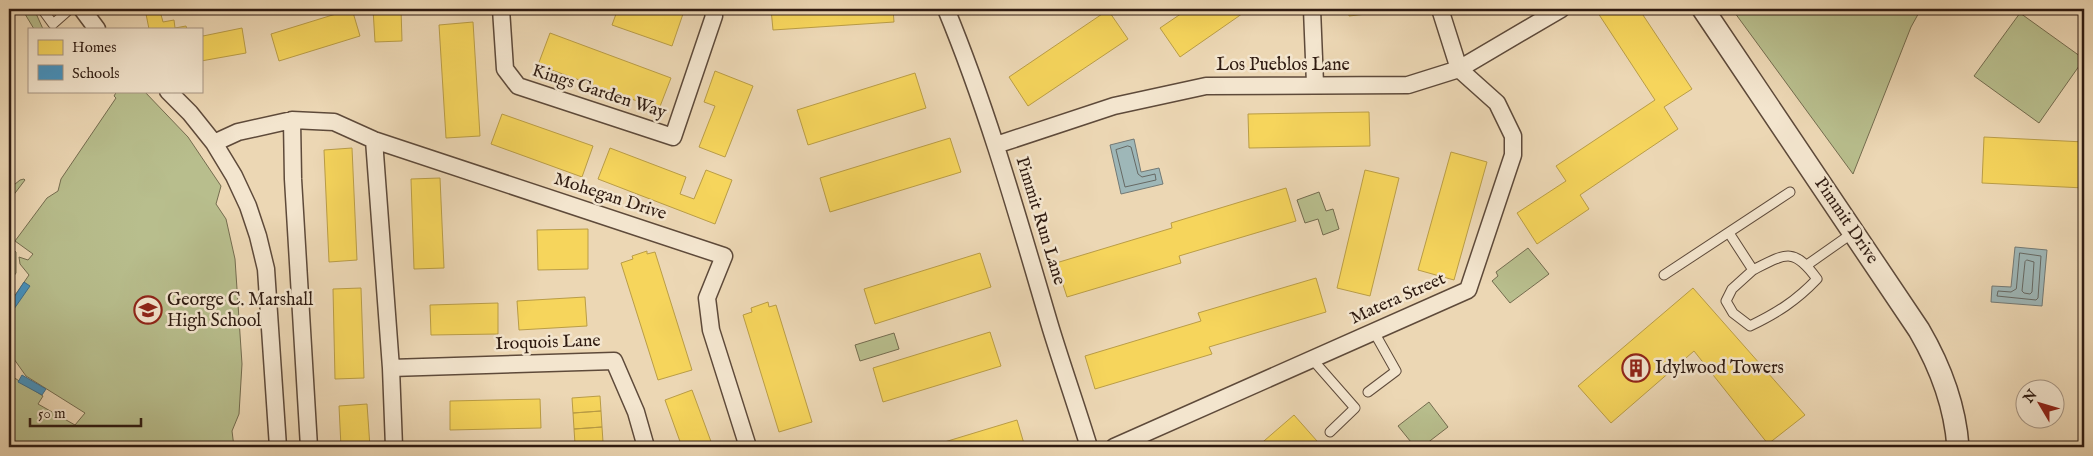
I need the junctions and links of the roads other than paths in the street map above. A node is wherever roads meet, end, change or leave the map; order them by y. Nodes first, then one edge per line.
1 (42, 9) edge
2 (70, 9) edge
3 (82, 9) edge
4 (501, 9) edge
5 (712, 9) edge
6 (946, 9) edge
7 (1312, 9) edge
8 (1440, 9) edge
9 (1561, 9) edge
10 (1703, 9) edge
11 (95, 28) edge
12 (1459, 69) junction
13 (1316, 84) junction
14 (169, 92) edge
15 (292, 120) junction
16 (374, 140) junction
17 (214, 143) junction
18 (996, 145) junction
19 (1790, 192) dead end
20 (1854, 232) junction
21 (1729, 233) junction
22 (1807, 265) junction
23 (1753, 270) junction
24 (1664, 275) dead end
25 (1374, 332) junction
26 (1312, 359) junction
27 (391, 368) junction
28 (1368, 392) dead end
29 (1330, 432) dead end
30 (278, 447) edge
31 (309, 447) edge
32 (394, 447) edge
33 (646, 447) edge
34 (748, 447) edge
35 (1089, 447) edge
36 (1114, 447) edge
37 (1958, 447) edge

1 - 2 lane
3 - 11 street
4 - 5 street, Kings Garden Way
6 - 18 street, Pimmit Run Lane
7 - 13 street
8 - 12 street
9 - 12 street, Los Pueblos Lane
10 - 20 street, Pimmit Drive
12 - 13 street, Los Pueblos Lane
12 - 25 street, Matera Street
13 - 18 street, Los Pueblos Lane
14 - 17 street
15 - 16 street, Mohegan Drive
15 - 17 street, Mohegan Drive
15 - 31 street
16 - 27 street
16 - 34 street, Mohegan Drive
17 - 30 street
18 - 35 street, Pimmit Run Lane
19 - 21 lane
20 - 22 lane
20 - 37 street, Pimmit Drive
21 - 23 lane
21 - 24 lane
22 - 23 lane
22 - 23 lane
25 - 26 street, Matera Street
25 - 28 lane
26 - 29 lane
26 - 36 street, Matera Street
27 - 32 street
27 - 33 street, Iroquois Lane

